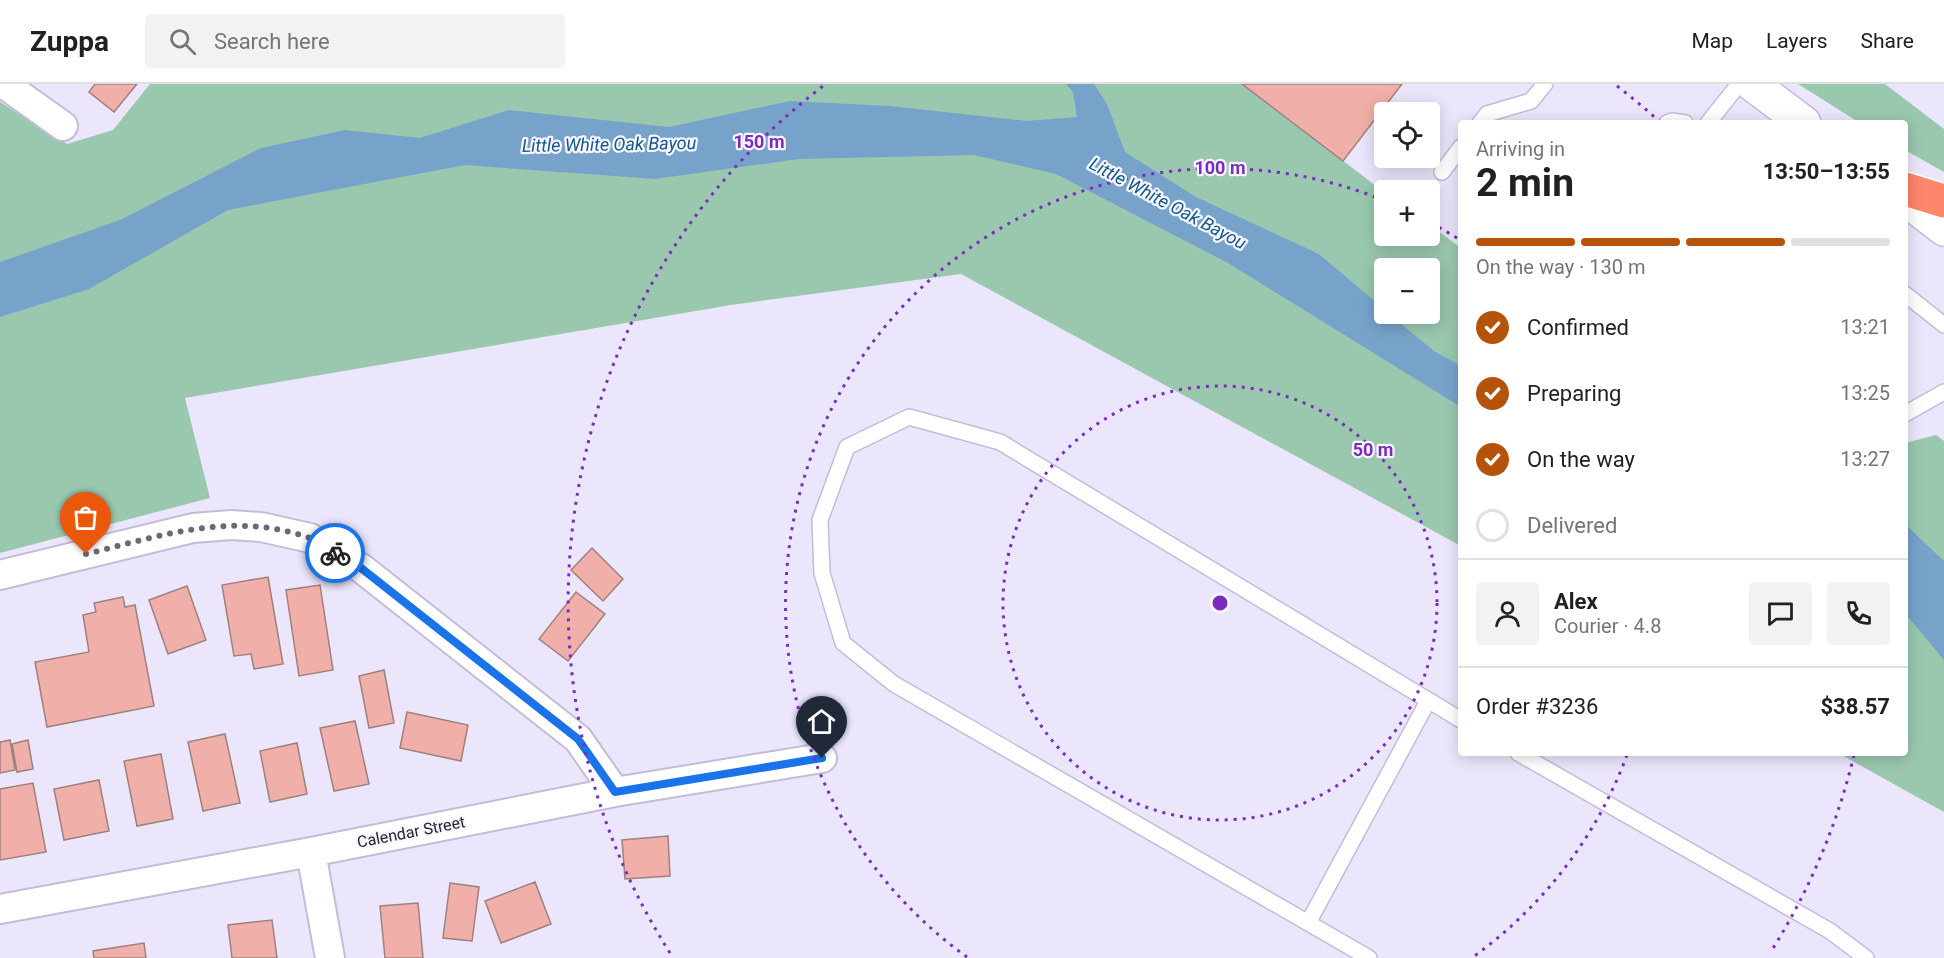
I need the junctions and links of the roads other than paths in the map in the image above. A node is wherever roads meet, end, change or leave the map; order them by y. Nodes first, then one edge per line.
1 (4, 84) edge
2 (1545, 84) edge
3 (1739, 84) edge
4 (1752, 84) edge
5 (1482, 120) edge
6 (1710, 120) edge
7 (1800, 120) edge
8 (63, 126) dead end
9 (1458, 151) edge
10 (1442, 172) dead end
11 (1908, 201) edge
12 (1944, 201) edge
13 (1908, 202) edge
14 (1944, 229) edge
15 (1908, 296) edge
16 (1944, 325) edge
17 (1944, 392) edge
18 (1908, 412) edge
19 (0, 575) edge
20 (1428, 701) junction
21 (1458, 718) edge
22 (1523, 756) edge
23 (822, 758) dead end
24 (615, 792) junction
25 (311, 852) junction
26 (0, 909) edge
27 (1308, 923) junction
28 (330, 958) edge
29 (1369, 958) edge
30 (1866, 958) edge

1 - 8 street
2 - 5 lane
3 - 6 lane
4 - 7 main road
9 - 10 lane
11 - 12 highway
13 - 14 main road
15 - 16 lane
17 - 18 lane
19 - 24 street
20 - 21 lane
20 - 27 lane
20 - 27 lane
22 - 30 lane
23 - 24 street, Calendar Street
24 - 25 street, Calendar Street
25 - 26 street, Calendar Street
25 - 28 street
27 - 29 lane

